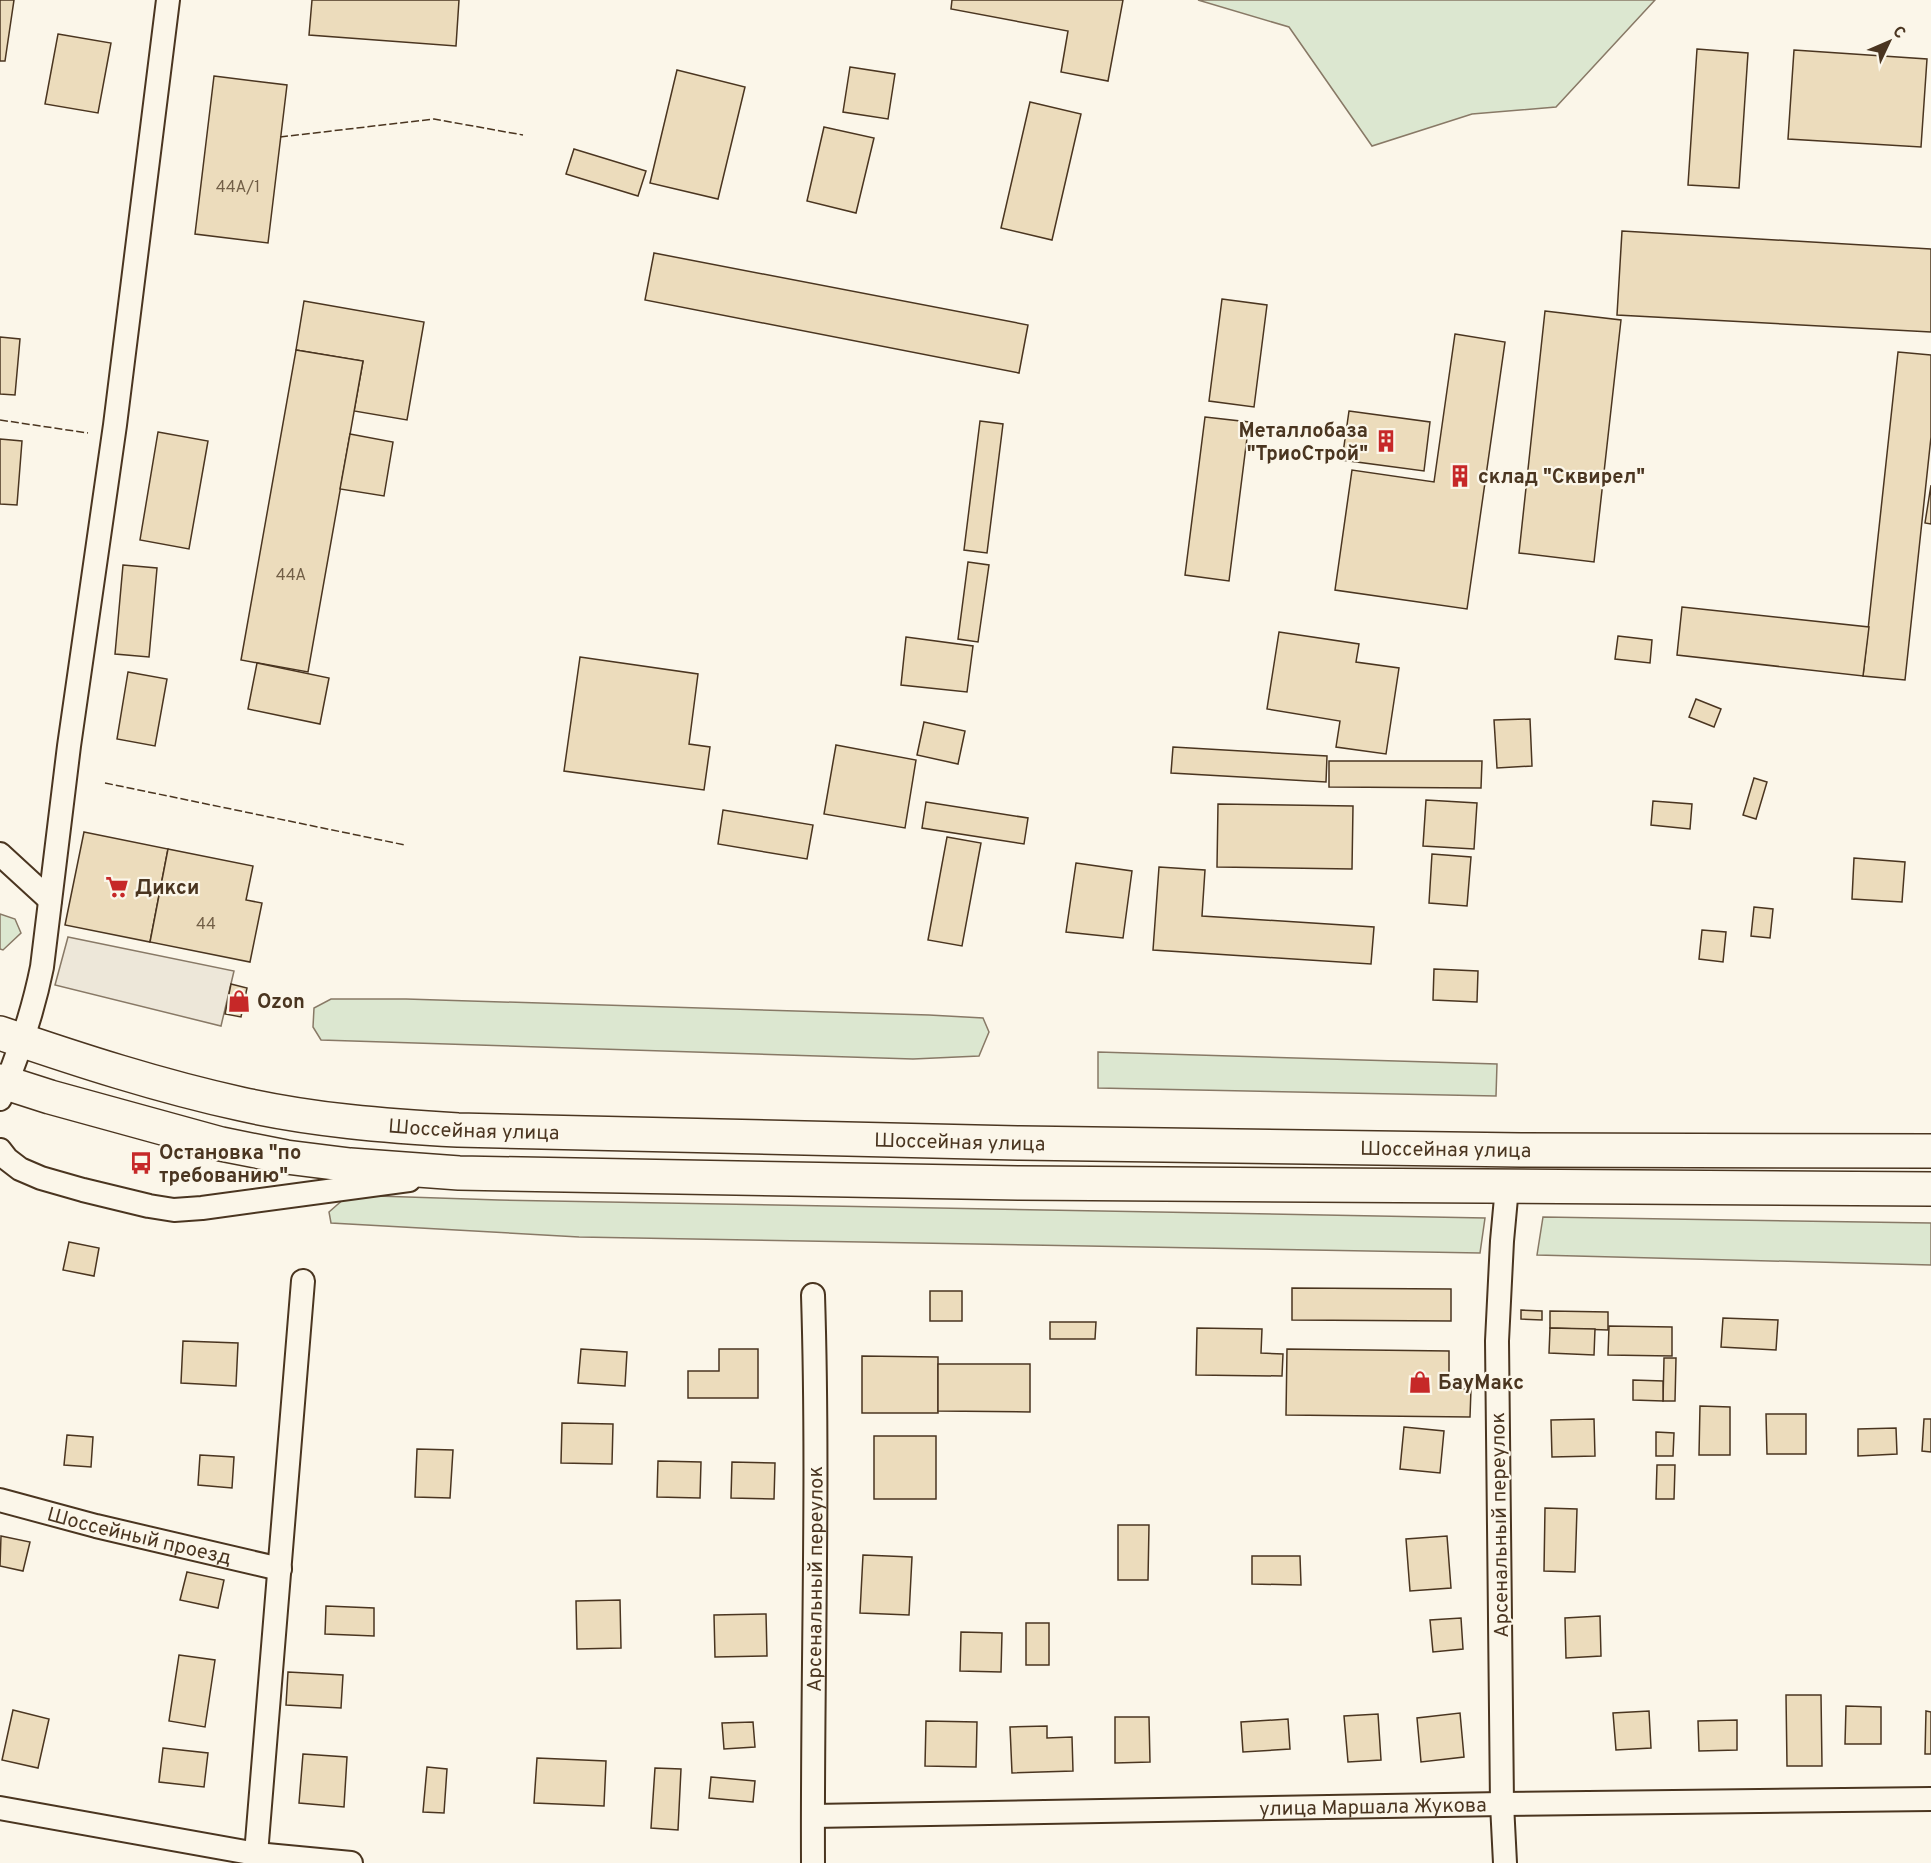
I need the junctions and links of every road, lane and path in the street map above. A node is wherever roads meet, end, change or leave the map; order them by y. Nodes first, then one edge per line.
1 (168, 0) edge
2 (0, 854) edge
3 (50, 900) junction
4 (11, 1037) edge
5 (2, 1088) edge
6 (0, 1150) edge
7 (1931, 1151) edge
8 (459, 1173) junction
9 (1507, 1187) junction
10 (1931, 1189) edge
11 (303, 1281) dead end
12 (813, 1295) dead end
13 (0, 1500) edge
14 (280, 1569) junction
15 (1931, 1800) edge
16 (1502, 1803) junction
17 (0, 1808) edge
18 (813, 1816) junction
19 (256, 1854) junction
20 (351, 1863) edge
21 (813, 1863) edge
22 (1505, 1863) edge

1 - 3 street
2 - 3 street
3 - 4 street
4 - 5 street
4 - 7 main road, Шоссейная улица
5 - 8 main road, Шоссейная улица
6 - 8 street
8 - 9 main road, Шоссейная улица
9 - 10 main road, Шоссейная улица
9 - 16 street, Арсенальный переулок
11 - 14 street
12 - 18 street, Арсенальный переулок
13 - 14 street, Шоссейный проезд
14 - 19 street
15 - 16 street, улица Маршала Жукова
16 - 18 street, улица Маршала Жукова
16 - 22 street, Арсенальный переулок
17 - 19 street
18 - 21 street, Арсенальный переулок
19 - 20 street

